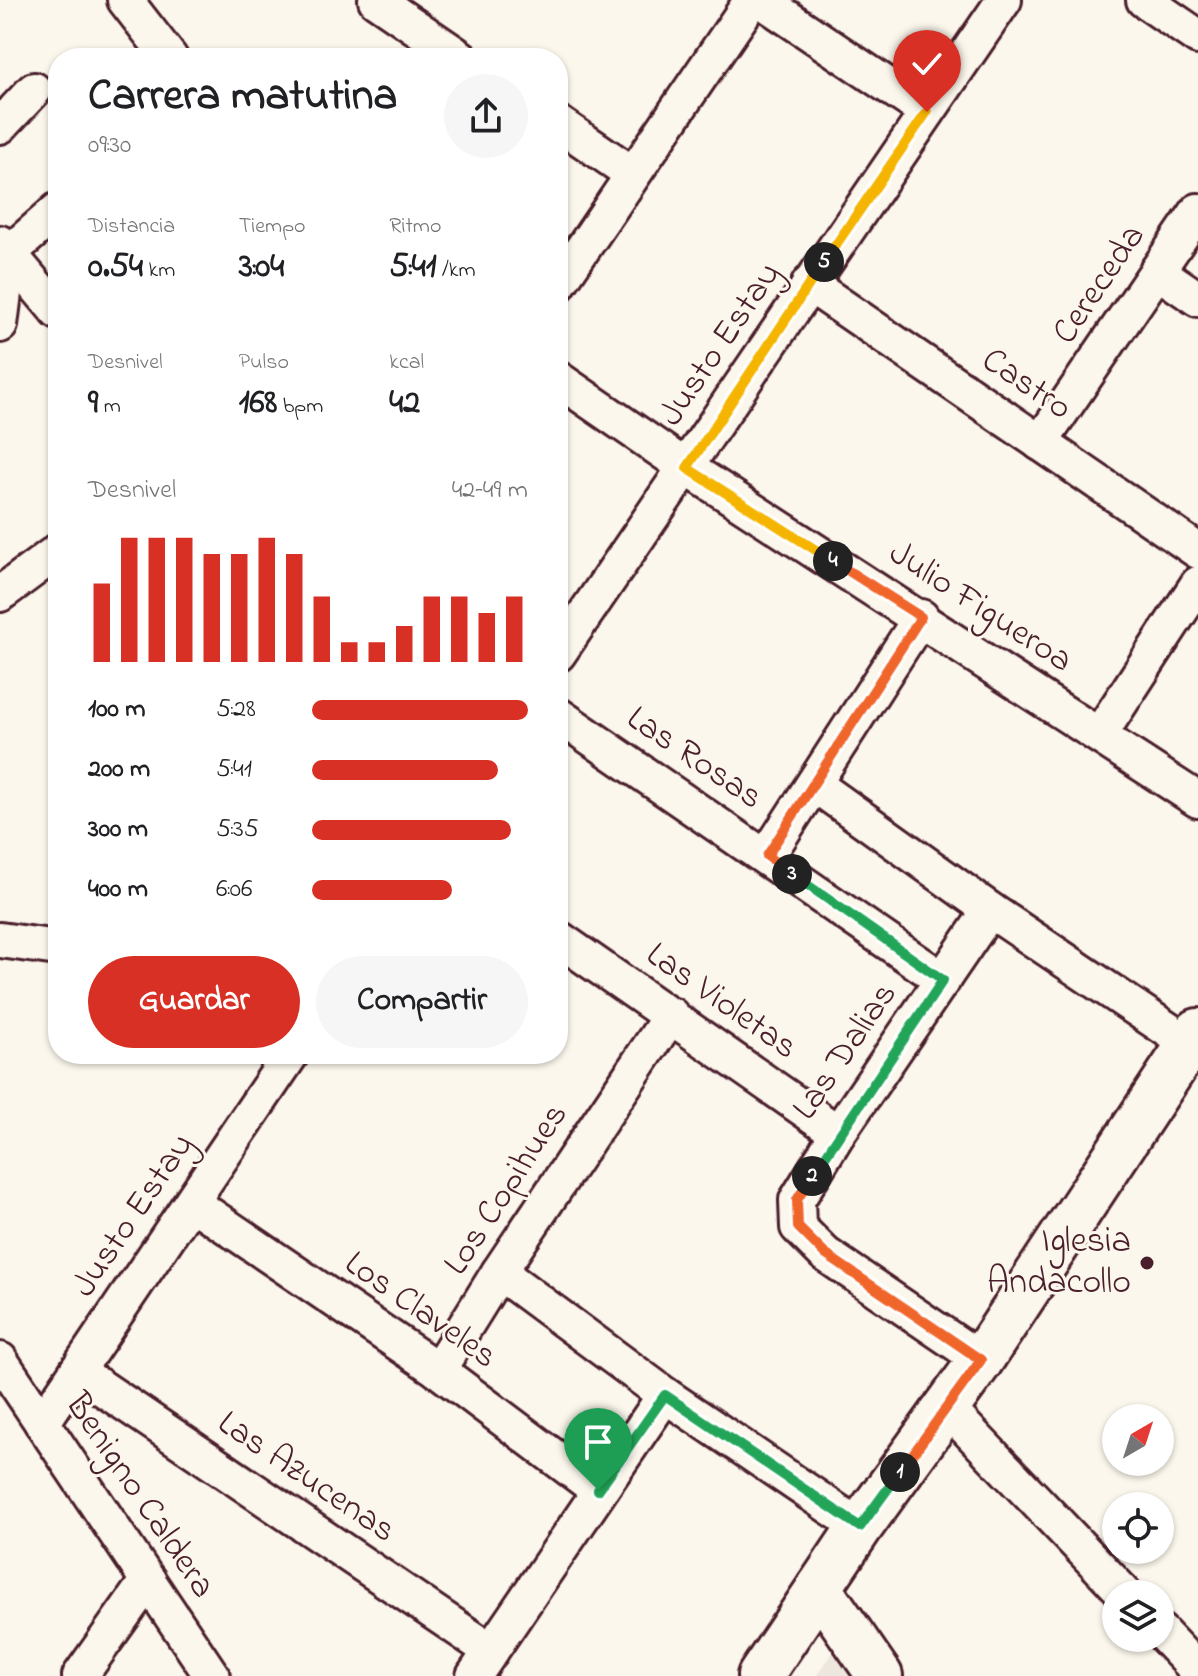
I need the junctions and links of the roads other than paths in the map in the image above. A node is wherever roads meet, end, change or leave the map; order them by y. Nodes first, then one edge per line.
1 (125, 0) edge
2 (376, 0) edge
3 (752, 0) edge
4 (761, 0) edge
5 (1004, 0) edge
6 (1144, 0) edge
7 (1168, 0) edge
8 (1198, 20) edge
9 (1198, 37) edge
10 (162, 48) edge
11 (446, 48) edge
12 (34, 90) dead end
13 (927, 112) junction
14 (0, 126) edge
15 (568, 130) edge
16 (631, 173) junction
17 (1198, 211) edge
18 (48, 217) edge
19 (5, 248) edge
20 (568, 270) edge
21 (1157, 271) junction
22 (809, 284) junction
23 (1198, 299) edge
24 (48, 300) edge
25 (0, 325) edge
26 (568, 386) edge
27 (1040, 443) junction
28 (687, 468) junction
29 (1198, 551) edge
30 (48, 558) edge
31 (1198, 584) edge
32 (0, 594) edge
33 (921, 617) junction
34 (568, 640) edge
35 (568, 722) edge
36 (1100, 734) junction
37 (814, 784) junction
38 (1198, 800) edge
39 (767, 856) junction
40 (990, 910) junction
41 (0, 940) edge
42 (568, 945) edge
43 (48, 947) edge
44 (943, 980) junction
45 (671, 1015) junction
46 (1194, 1037) edge
47 (284, 1064) edge
48 (838, 1133) junction
49 (192, 1203) junction
50 (499, 1272) junction
51 (0, 1360) edge
52 (981, 1360) junction
53 (438, 1370) junction
54 (77, 1371) junction
55 (665, 1395) junction
56 (947, 1408) junction
57 (42, 1423) junction
58 (598, 1490) junction
59 (860, 1527) junction
60 (148, 1580) junction
61 (1112, 1580) edge
62 (819, 1588) junction
63 (1174, 1646) edge
64 (483, 1663) edge
65 (1198, 1671) edge
66 (80, 1676) edge
67 (212, 1676) edge
68 (760, 1676) edge
69 (880, 1676) edge

1 - 10 street
2 - 11 street
3 - 16 street
4 - 13 street
5 - 13 street, Justo Estay
6 - 9 street
7 - 8 street
12 - 14 street
13 - 22 street, Justo Estay
15 - 16 street
16 - 20 street
17 - 21 street, Cereceda
18 - 19 street
19 - 24 street
19 - 25 street
21 - 23 street
21 - 27 street, Cereceda
22 - 27 street, Castro
22 - 28 street, Justo Estay
26 - 28 street, Julio Figueroa
27 - 29 street, Castro
28 - 33 street, Julio Figueroa
28 - 34 street, Justo Estay
30 - 32 street
31 - 36 street
33 - 36 street, Julio Figueroa
33 - 37 street
35 - 39 street, Las Rosas
36 - 38 street, Julio Figueroa
37 - 39 street
37 - 40 street, Las Rosas
39 - 44 street, Las Rosas
40 - 44 street, Las Dalias
40 - 46 street, Las Rosas
41 - 43 street
42 - 45 street, Las Violetas
44 - 48 street, Las Dalias
45 - 48 street, Las Violetas
45 - 50 street, Los Copihues
46 - 52 street
47 - 49 street, Justo Estay
48 - 52 street, Las Dalias
49 - 53 street, Los Claveles
49 - 54 street, Justo Estay
50 - 53 street, Los Copihues
50 - 55 street
51 - 57 street, Benigno Caldera
52 - 56 street
53 - 58 street, Los Claveles
54 - 57 street, Justo Estay
54 - 64 street, Las Azucenas
55 - 58 street
55 - 59 street
56 - 59 street
56 - 61 street
57 - 60 street, Benigno Caldera
58 - 64 street
59 - 62 street
60 - 66 street
60 - 67 street, Benigno Caldera
62 - 68 street
62 - 69 street
63 - 65 street

